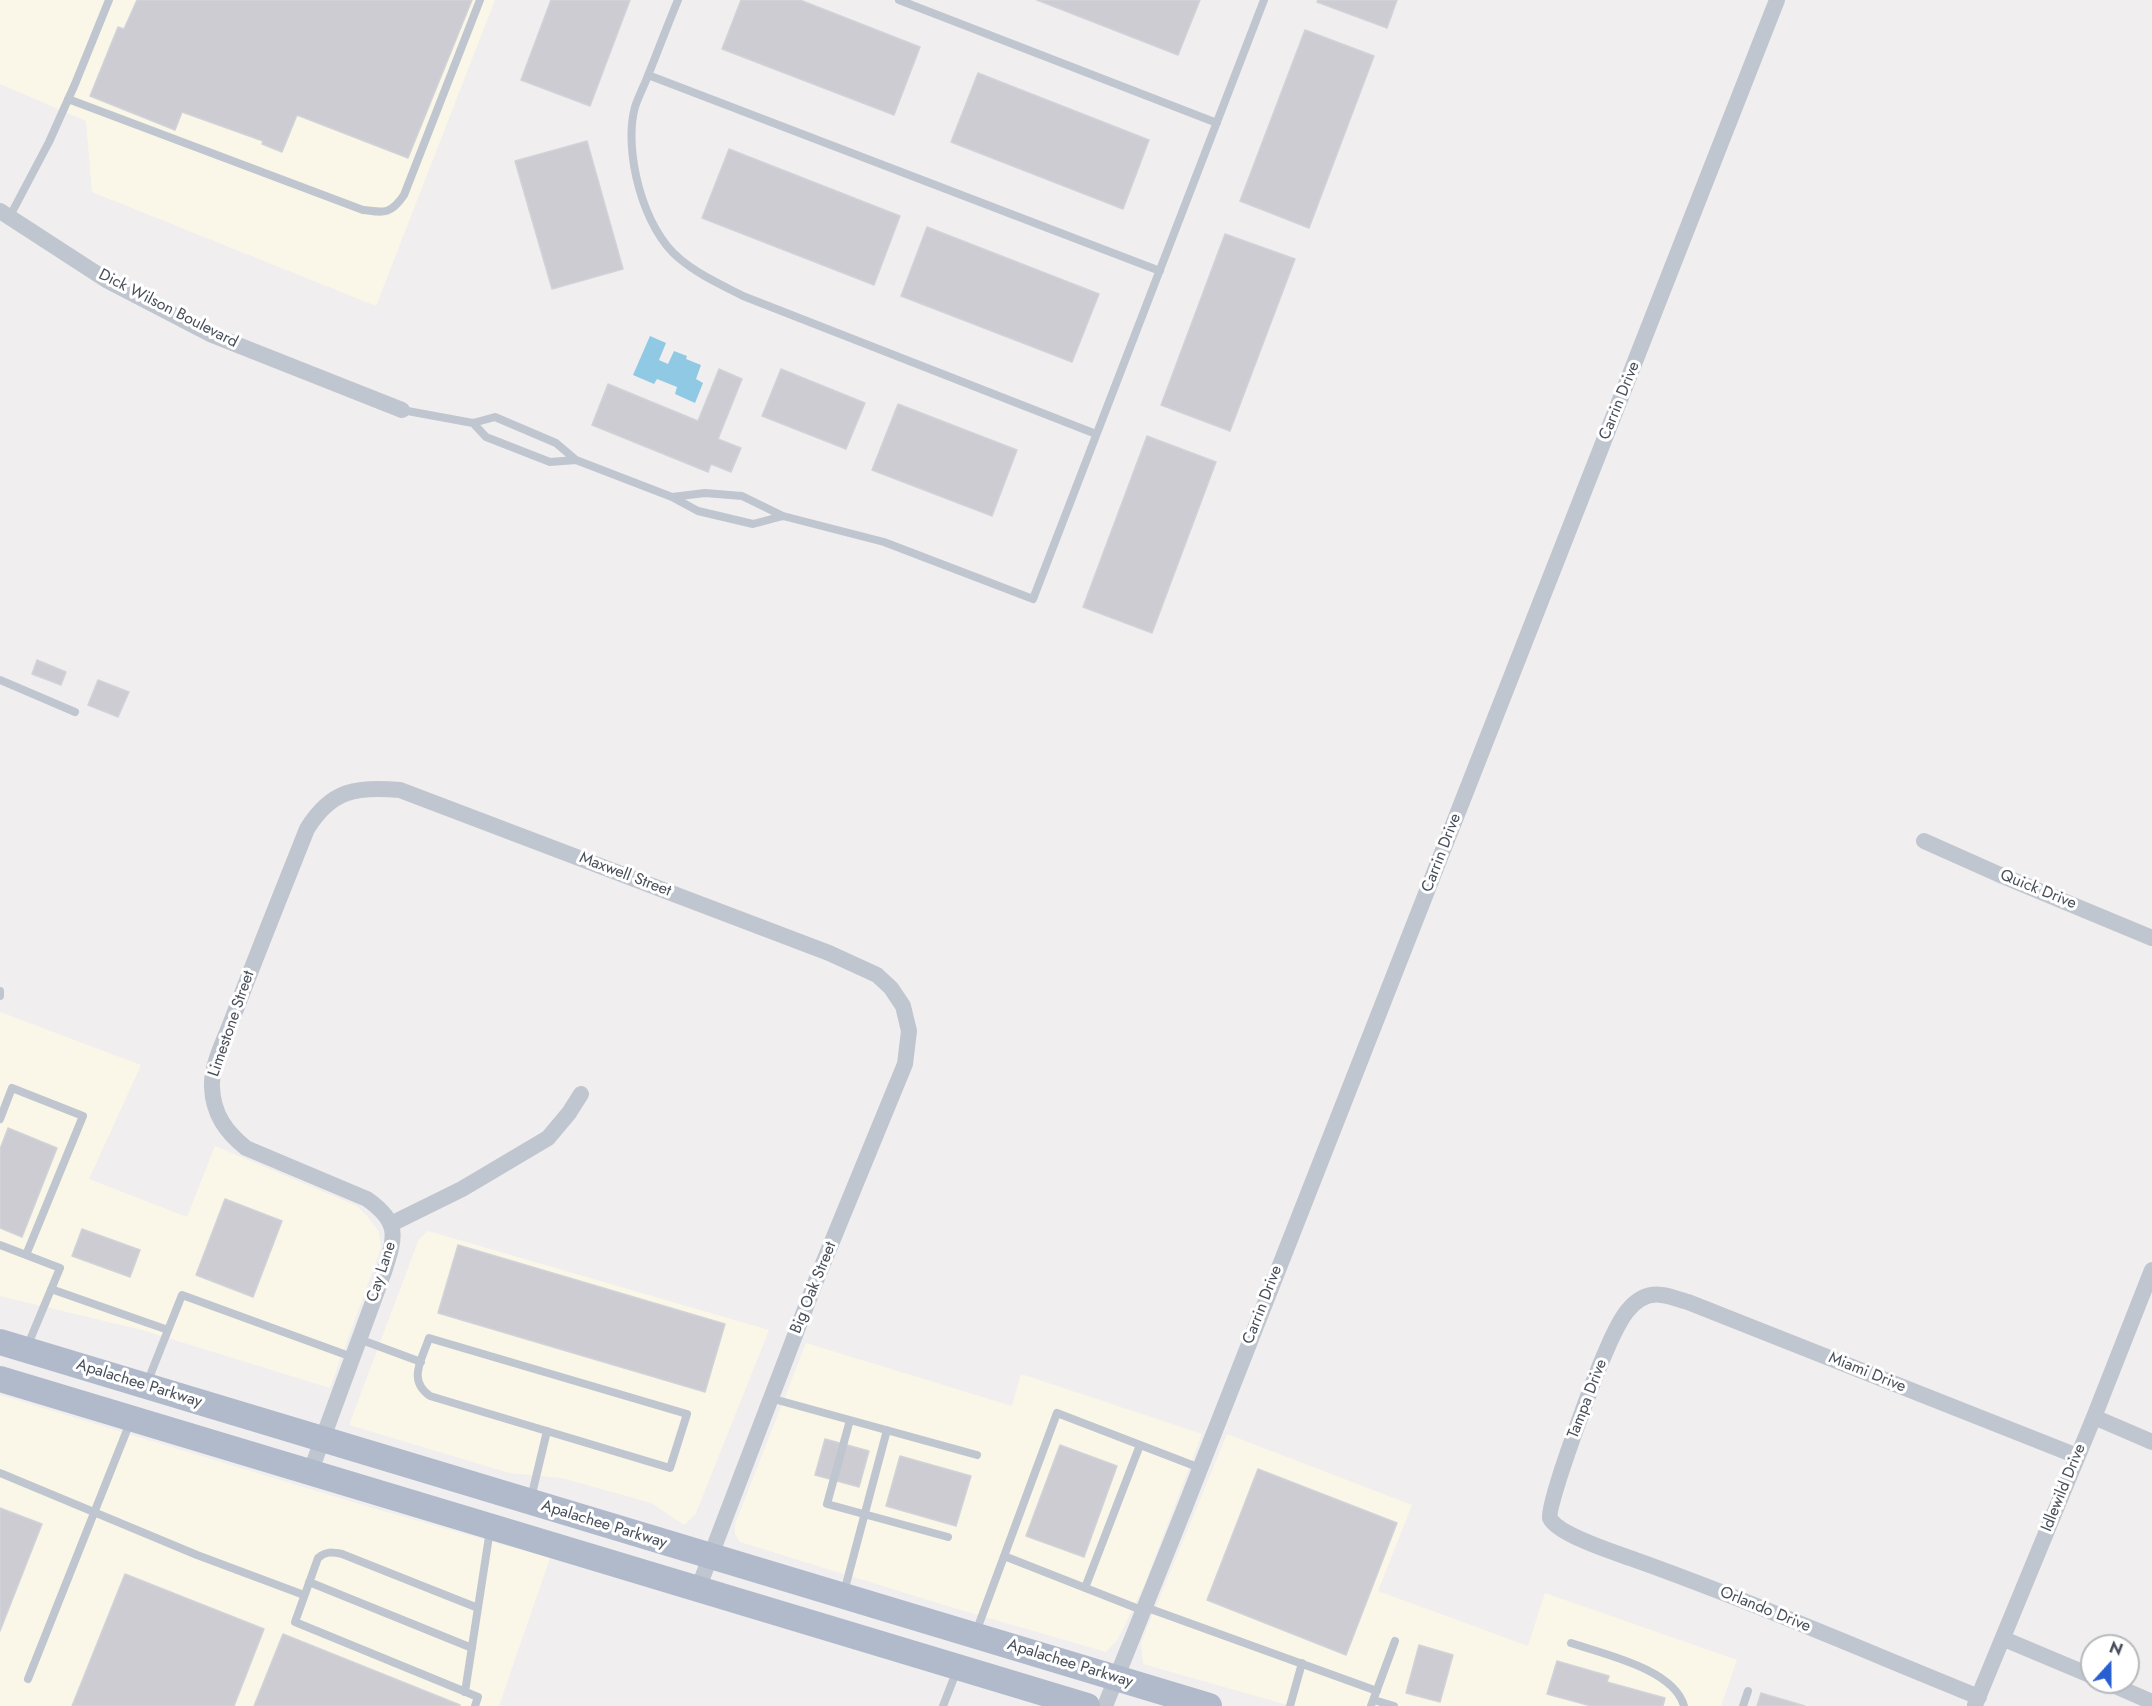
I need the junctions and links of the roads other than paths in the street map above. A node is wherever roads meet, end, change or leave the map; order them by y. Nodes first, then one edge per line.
1 (109, 0) edge
2 (480, 0) edge
3 (678, 0) edge
4 (899, 0) edge
5 (1264, 0) edge
6 (1777, 0) edge
7 (648, 75) junction
8 (68, 99) junction
9 (1217, 123) junction
10 (3, 211) edge
11 (1160, 271) junction
12 (402, 410) joint
13 (473, 423) junction
14 (1096, 434) junction
15 (576, 460) junction
16 (672, 497) junction
17 (783, 516) junction
18 (0, 680) edge
19 (75, 712) dead end
20 (352, 791) joint
21 (1924, 841) dead end
22 (2152, 938) edge
23 (891, 988) joint
24 (0, 991) edge
25 (0, 996) edge
26 (581, 1094) dead end
27 (0, 1119) edge
28 (391, 1224) junction
29 (0, 1245) edge
30 (26, 1255) junction
31 (2152, 1270) edge
32 (51, 1289) junction
33 (1655, 1294) joint
34 (168, 1330) junction
35 (359, 1339) junction
36 (0, 1342) edge
37 (26, 1350) junction
38 (352, 1357) junction
39 (421, 1362) junction
40 (0, 1379) edge
41 (146, 1386) junction
42 (770, 1398) junction
43 (2094, 1417) junction
44 (132, 1419) junction
45 (850, 1420) junction
46 (887, 1430) junction
47 (547, 1431) junction
48 (322, 1438) junction
49 (2152, 1443) edge
50 (1140, 1445) junction
51 (976, 1455) dead end
52 (2077, 1456) junction
53 (1200, 1468) junction
54 (0, 1473) edge
55 (310, 1473) junction
56 (530, 1502) junction
57 (94, 1512) junction
58 (864, 1514) junction
59 (1552, 1521) joint
60 (491, 1527) junction
61 (948, 1537) dead end
62 (1004, 1556) junction
63 (710, 1557) junction
64 (309, 1582) junction
65 (1085, 1588) junction
66 (698, 1589) junction
67 (304, 1595) junction
68 (843, 1596) junction
69 (478, 1608) junction
70 (1145, 1609) junction
71 (974, 1635) junction
72 (2004, 1639) junction
73 (1395, 1641) dead end
74 (1571, 1643) dead end
75 (472, 1648) junction
76 (1302, 1663) junction
77 (958, 1667) junction
78 (2080, 1671) edge
79 (1117, 1678) junction
80 (28, 1679) dead end
81 (1377, 1691) junction
82 (1748, 1691) dead end
83 (465, 1692) junction
84 (2134, 1694) edge
85 (1977, 1702) edge
86 (2152, 1702) edge
87 (1372, 1703) edge
88 (475, 1706) edge
89 (944, 1706) edge
90 (1087, 1706) edge
91 (1105, 1706) edge
92 (1209, 1706) edge
93 (1290, 1706) edge
94 (1394, 1706) edge
95 (1684, 1706) edge
96 (1743, 1706) edge

1 - 8 lane
2 - 8 lane
3 - 7 lane
4 - 9 lane
5 - 9 lane
6 - 53 street, Carrin Drive
7 - 11 lane
7 - 14 lane
8 - 10 lane
9 - 11 lane
10 - 12 street, Dick Wilson Boulevard
11 - 14 lane
12 - 13 lane
13 - 15 lane
13 - 15 lane
14 - 17 lane
15 - 16 lane
16 - 17 lane
16 - 17 lane
18 - 19 lane
20 - 23 street, Maxwell Street
20 - 28 street, Limestone Street
21 - 22 street, Quick Drive
23 - 42 street, Big Oak Street
24 - 25 lane
26 - 28 street, Cay Lane
27 - 30 lane
28 - 35 street, Cay Lane
29 - 30 lane
30 - 32 lane
31 - 43 street, Idlewild Drive
32 - 34 lane
32 - 37 lane
33 - 52 street, Miami Drive
33 - 59 street, Tampa Drive
34 - 38 lane
34 - 41 lane
35 - 38 street, Cay Lane
35 - 39 lane
36 - 37 main road, Apalachee Parkway
37 - 41 main road, Apalachee Parkway
38 - 48 street, Cay Lane
39 - 47 lane
39 - 47 lane
40 - 44 main road, Apalachee Parkway
41 - 48 main road, Apalachee Parkway
42 - 45 lane
42 - 63 street, Big Oak Street
43 - 49 street
43 - 52 street, Idlewild Drive
44 - 55 main road, Apalachee Parkway
44 - 57 lane
45 - 46 lane
45 - 58 lane
46 - 51 lane
46 - 58 lane
47 - 56 lane
48 - 55 street, Cay Lane
48 - 56 main road, Apalachee Parkway
50 - 53 lane
50 - 62 lane
50 - 65 lane
52 - 72 street, Idlewild Drive
53 - 70 street, Carrin Drive
54 - 57 lane
55 - 60 main road, Apalachee Parkway
56 - 63 main road, Apalachee Parkway
57 - 67 lane
57 - 80 lane
58 - 61 lane
58 - 68 lane
59 - 85 street, Orlando Drive
60 - 66 main road, Apalachee Parkway
60 - 69 lane
62 - 65 lane
62 - 71 lane
63 - 66 street, Big Oak Street
63 - 68 main road, Apalachee Parkway
64 - 67 lane
64 - 69 lane
64 - 75 lane
65 - 70 lane
66 - 77 main road, Apalachee Parkway
67 - 83 lane
68 - 71 main road, Apalachee Parkway
69 - 75 lane
70 - 76 lane
70 - 79 street, Carrin Drive
71 - 79 main road, Apalachee Parkway
72 - 78 street
72 - 85 street, Idlewild Drive
73 - 81 lane
74 - 95 lane
75 - 83 lane
76 - 81 lane
76 - 93 lane
77 - 89 lane
77 - 90 main road, Apalachee Parkway
79 - 91 street, Carrin Drive
79 - 92 main road, Apalachee Parkway
81 - 87 lane
82 - 96 lane
83 - 88 lane
84 - 86 street
87 - 94 lane

